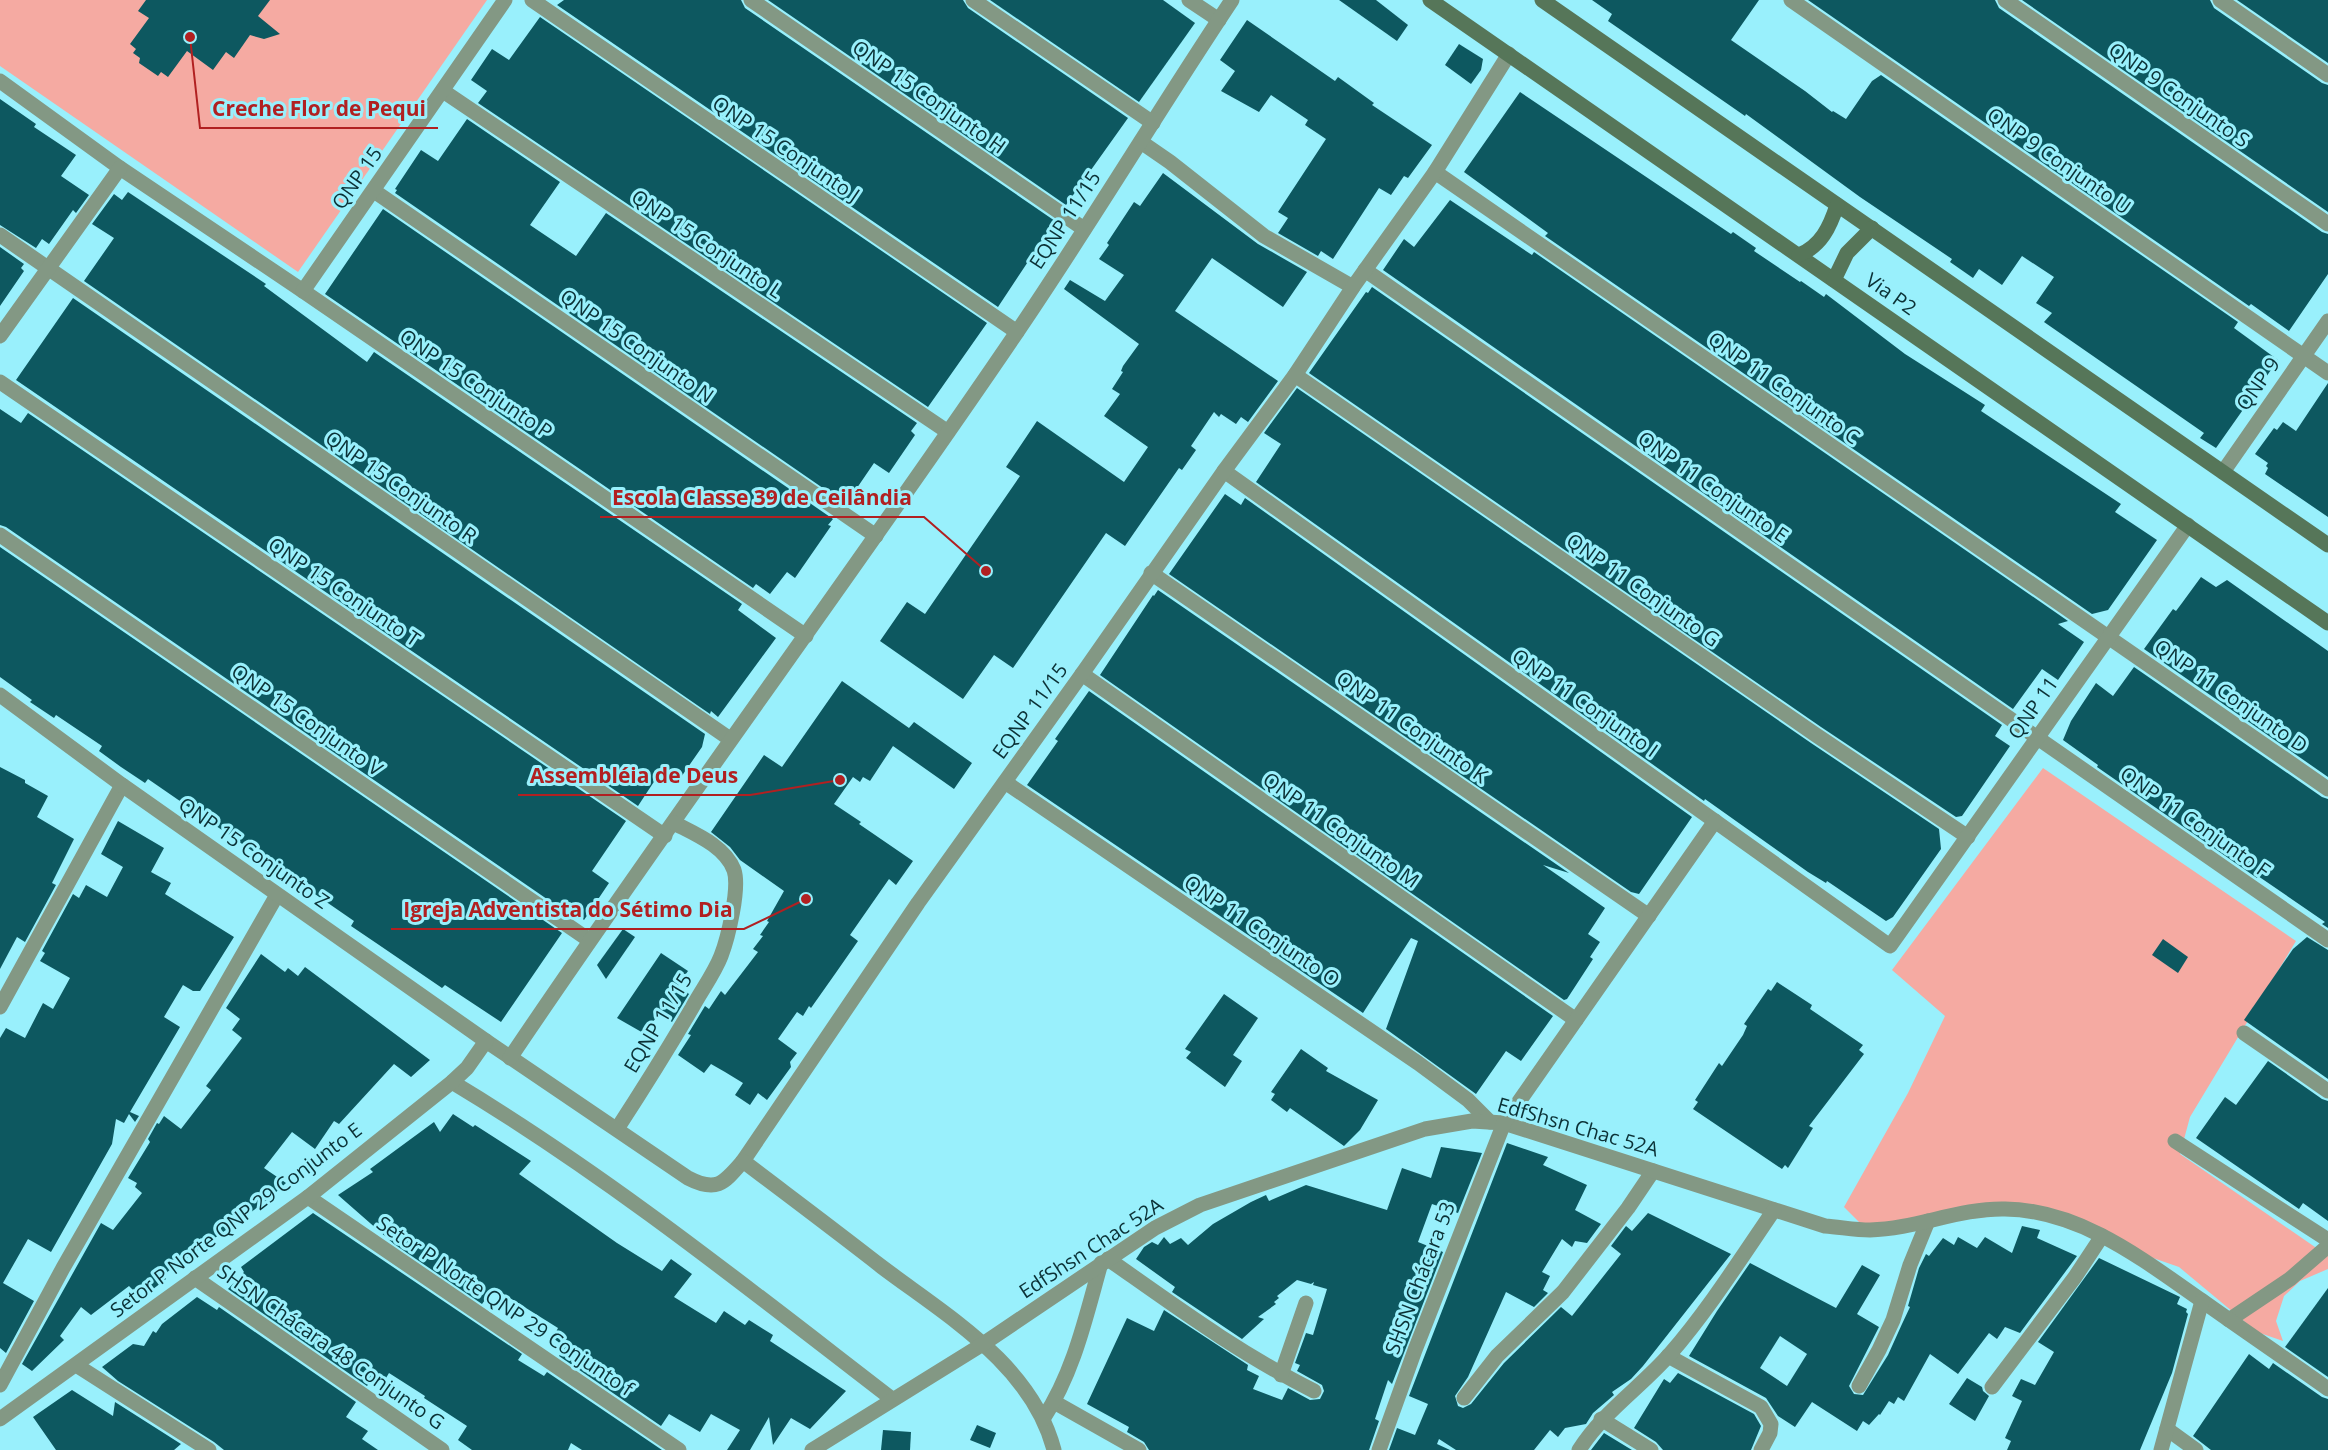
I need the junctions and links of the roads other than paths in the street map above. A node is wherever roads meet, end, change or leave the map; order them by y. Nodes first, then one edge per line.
1 (505, 0) edge
2 (532, 0) edge
3 (751, 0) edge
4 (972, 0) edge
5 (1189, 0) edge
6 (1232, 0) edge
7 (1430, 0) edge
8 (1791, 0) edge
9 (2005, 0) edge
10 (2220, 0) edge
11 (1548, 2) edge
12 (1219, 20) junction
13 (1509, 54) junction
14 (2328, 75) edge
15 (0, 81) edge
16 (443, 91) junction
17 (1153, 123) junction
18 (1141, 142) junction
19 (120, 168) junction
20 (1435, 172) junction
21 (374, 190) junction
22 (1837, 205) junction
23 (2328, 224) edge
24 (1872, 228) junction
25 (1084, 229) junction
26 (0, 235) edge
27 (1798, 255) junction
28 (49, 268) junction
29 (1365, 270) junction
30 (1834, 280) junction
31 (1353, 287) junction
32 (303, 291) junction
33 (2328, 321) edge
34 (1017, 332) junction
35 (0, 336) edge
36 (2303, 356) junction
37 (2328, 373) edge
38 (1295, 375) junction
39 (0, 382) edge
40 (948, 432) junction
41 (1224, 471) junction
42 (2223, 472) junction
43 (2188, 525) junction
44 (0, 535) edge
45 (876, 536) junction
46 (2328, 545) edge
47 (1151, 573) junction
48 (2328, 623) edge
49 (806, 636) junction
50 (2109, 637) junction
51 (1082, 674) junction
52 (0, 694) edge
53 (2038, 738) junction
54 (730, 739) junction
55 (1005, 782) junction
56 (122, 785) junction
57 (2328, 789) edge
58 (1715, 821) junction
59 (674, 823) junction
60 (665, 836) junction
61 (1968, 837) junction
62 (277, 896) junction
63 (1913, 915) joint
64 (1649, 916) junction
65 (589, 940) junction
66 (2328, 940) edge
67 (0, 1007) edge
68 (1576, 1020) junction
69 (2244, 1033) dead end
70 (486, 1041) junction
71 (510, 1058) junction
72 (452, 1082) junction
73 (2328, 1091) edge
74 (1497, 1122) junction
75 (617, 1129) junction
76 (2175, 1141) dead end
77 (743, 1161) junction
78 (1653, 1171) junction
79 (308, 1197) junction
80 (1774, 1210) junction
81 (1928, 1221) junction
82 (2102, 1236) junction
83 (2328, 1240) edge
84 (2328, 1246) edge
85 (1105, 1261) junction
86 (195, 1278) junction
87 (2202, 1301) junction
88 (1306, 1303) dead end
89 (2229, 1320) junction
90 (983, 1344) junction
91 (1668, 1356) junction
92 (76, 1365) junction
93 (1281, 1375) junction
94 (0, 1385) edge
95 (1858, 1386) dead end
96 (1992, 1387) dead end
97 (2328, 1389) edge
98 (1314, 1391) dead end
99 (1464, 1398) dead end
100 (892, 1399) junction
101 (1054, 1402) junction
102 (0, 1419) edge
103 (1043, 1419) junction
104 (1601, 1419) junction
105 (2166, 1429) junction
106 (1577, 1448) edge
107 (208, 1450) edge
108 (442, 1450) edge
109 (680, 1450) edge
110 (812, 1450) edge
111 (1054, 1450) edge
112 (1139, 1450) edge
113 (1379, 1450) edge
114 (1651, 1450) edge
115 (1761, 1450) edge
116 (2161, 1450) edge
117 (2196, 1450) edge

1 - 16 street, QNP 15
2 - 34 street, QNP 15 Conjunto J
3 - 25 street, QNP 15 Conjunto H
4 - 17 street
5 - 12 street
6 - 12 street, EQNP 11/15
7 - 13 main road, Via P2
8 - 36 street, QNP 9 Conjunto U
9 - 23 street, QNP 9 Conjunto S
10 - 14 street
11 - 22 main road
12 - 17 street, EQNP 11/15
13 - 20 street, EQNP 11/15
13 - 27 main road, Via P2
15 - 19 street, QNP 15 Conjunto P
16 - 21 street, QNP 15
16 - 40 street, QNP 15 Conjunto L
17 - 18 street, EQNP 11/15
18 - 25 street, EQNP 11/15
18 - 31 street
19 - 28 street
19 - 32 street, QNP 15 Conjunto P
20 - 29 street, EQNP 11/15
20 - 50 street, QNP 11 Conjunto C
21 - 32 street, QNP 15
21 - 45 street, QNP 15 Conjunto N
22 - 24 main road
22 - 27 main road
24 - 30 main road
24 - 42 main road
25 - 34 street, EQNP 11/15
26 - 28 street, QNP 15 Conjunto R
27 - 30 main road, Via P2
28 - 35 street
28 - 54 street, QNP 15 Conjunto R
29 - 31 street, EQNP 11/15
29 - 53 street, QNP 11 Conjunto E
30 - 43 main road, Via P2
31 - 38 street, EQNP 11/15
32 - 49 street, QNP 15 Conjunto P
33 - 36 street, QNP 9
34 - 40 street, EQNP 11/15
36 - 37 street, QNP 9 Conjunto U
36 - 42 street, QNP 9
38 - 41 street, EQNP 11/15
38 - 61 street, QNP 11 Conjunto G
39 - 60 street, QNP 15 Conjunto T
40 - 45 street, EQNP 11/15
41 - 47 street, EQNP 11/15
41 - 58 street, QNP 11 Conjunto I
42 - 46 main road
43 - 48 main road, Via P2
43 - 50 street, QNP 11
44 - 65 street, QNP 15 Conjunto V
45 - 49 street, EQNP 11/15
47 - 51 street, EQNP 11/15
47 - 64 street, QNP 11 Conjunto K
49 - 54 street, EQNP 11/15
50 - 53 street, QNP 11
50 - 57 street, QNP 11 Conjunto D
51 - 55 street, EQNP 11/15
51 - 68 street, QNP 11 Conjunto M
52 - 56 street, QNP 15 Conjunto Z
53 - 61 street, QNP 11
53 - 66 street, QNP 11 Conjunto F
54 - 59 street, EQNP 11/15
55 - 74 street, QNP 11 Conjunto O
55 - 77 street, EQNP 11/15
56 - 62 street, QNP 15 Conjunto Z
56 - 67 street
58 - 63 street, QNP 11 Conjunto I
58 - 64 street, SHSN Chácara 53
59 - 60 street, EQNP 11/15
59 - 75 street, EQNP 11/15
60 - 65 street, EQNP 11/15
61 - 63 street, QNP 11
62 - 70 street, QNP 15 Conjunto Z
62 - 94 street
64 - 68 street, SHSN Chácara 53
65 - 71 street, EQNP 11/15
68 - 74 street, SHSN Chácara 53
69 - 73 street
70 - 71 street, QNP 15 Conjunto Z
70 - 72 street, Setor P Norte QNP 29 Conjunto E
71 - 75 street, QNP 15 Conjunto Z
72 - 79 street, Setor P Norte QNP 29 Conjunto E
72 - 100 street
74 - 78 street, EdfShsn Chac 52A
74 - 85 street, EdfShsn Chac 52A
74 - 113 street, SHSN Chácara 53
75 - 77 street, EQNP 11/15
76 - 83 street
77 - 90 street
78 - 80 street, EdfShsn Chac 52A
78 - 99 street
79 - 86 street, Setor P Norte QNP 29 Conjunto E
79 - 109 street, Setor P Norte QNP 29 Conjunto f
80 - 81 street, EdfShsn Chac 52A
80 - 91 street
81 - 82 street, EdfShsn Chac 52A
81 - 95 street
82 - 87 street, EdfShsn Chac 52A
82 - 96 street
84 - 89 street
85 - 90 street, EdfShsn Chac 52A
85 - 93 street
85 - 101 street
86 - 92 street, Setor P Norte QNP 29 Conjunto E
86 - 108 street, SHSN Chácara 48 Conjunto G
87 - 89 street, EdfShsn Chac 52A
87 - 105 street
88 - 93 street
89 - 97 street, EdfShsn Chac 52A
90 - 100 street, EdfShsn Chac 52A
90 - 103 street
91 - 104 street
91 - 115 street
92 - 102 street, Setor P Norte QNP 29 Conjunto E
92 - 107 street
93 - 98 street
100 - 110 street, EdfShsn Chac 52A
101 - 103 street
101 - 112 street
103 - 111 street
104 - 106 street
104 - 114 street
105 - 116 street
105 - 117 street

